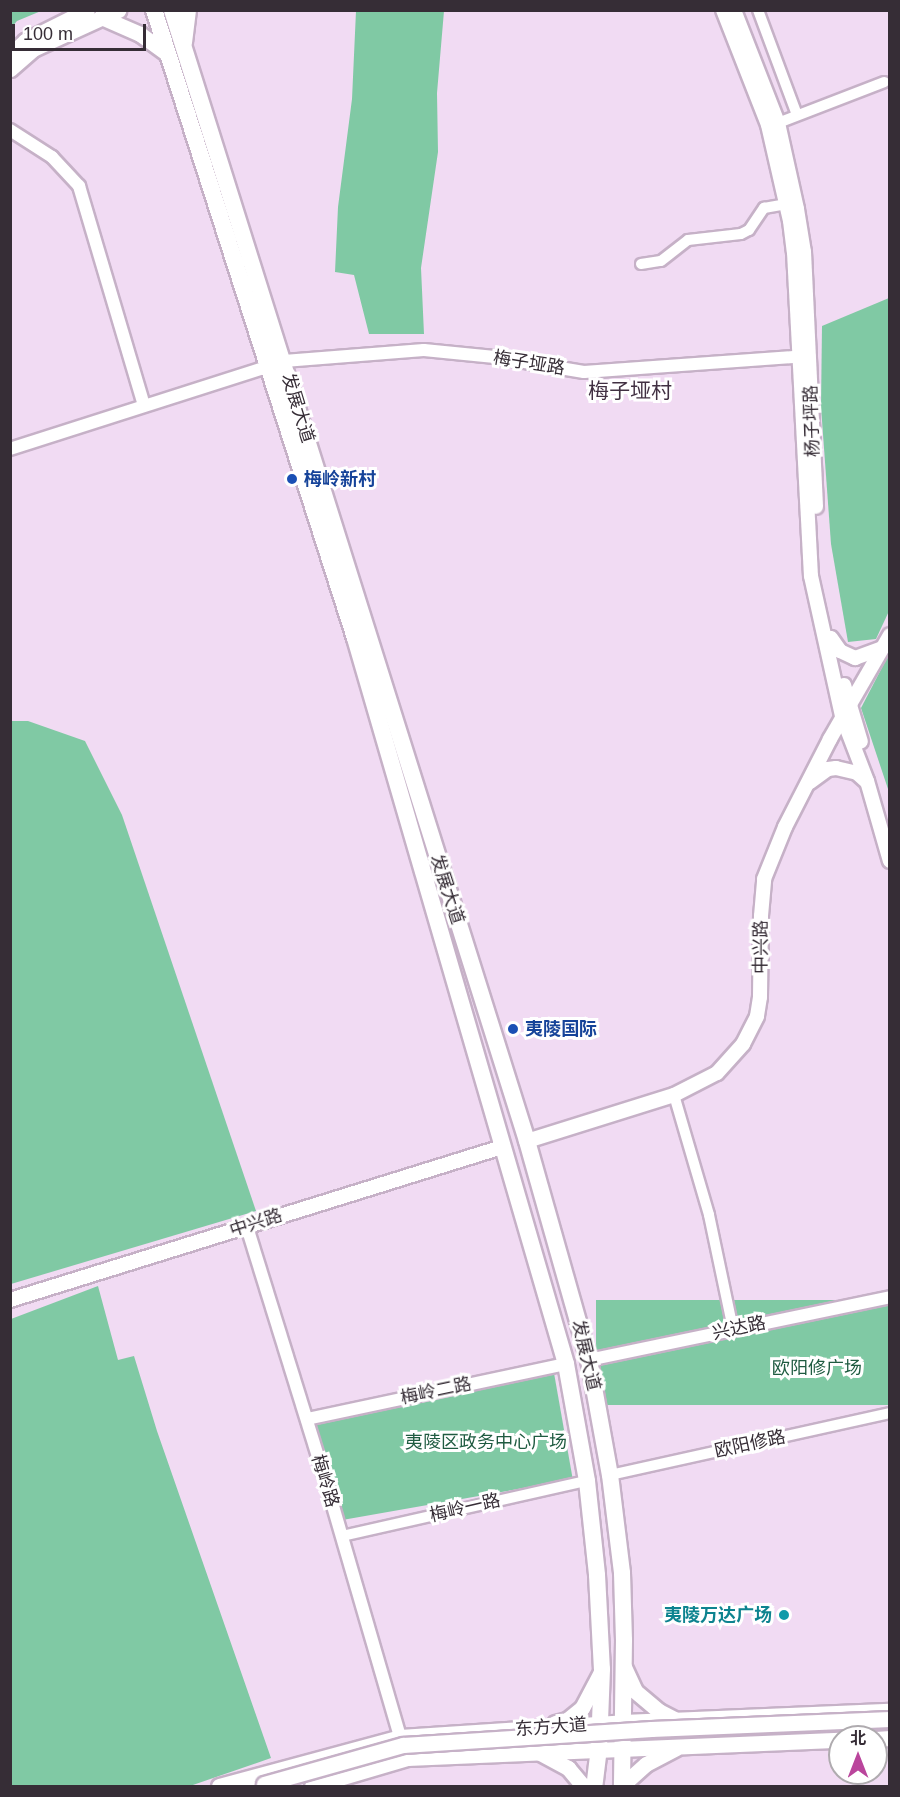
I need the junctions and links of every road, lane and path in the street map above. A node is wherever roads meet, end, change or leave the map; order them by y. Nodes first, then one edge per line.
1 (118, 10) edge
2 (154, 10) edge
3 (172, 10) edge
4 (188, 10) edge
5 (723, 10) edge
6 (734, 10) edge
7 (758, 10) edge
8 (94, 14) edge
9 (184, 45) junction
10 (168, 54) junction
11 (10, 55) edge
12 (10, 69) edge
13 (884, 82) dead end
14 (797, 115) junction
15 (778, 123) junction
16 (10, 130) edge
17 (787, 204) junction
18 (641, 264) dead end
19 (805, 356) junction
20 (284, 361) junction
21 (267, 367) junction
22 (144, 406) junction
23 (10, 449) edge
24 (890, 635) edge
25 (831, 638) junction
26 (882, 648) junction
27 (845, 710) junction
28 (870, 780) junction
29 (805, 786) junction
30 (890, 833) edge
31 (890, 861) edge
32 (674, 1095) junction
33 (526, 1141) junction
34 (502, 1147) junction
35 (247, 1227) junction
36 (890, 1297) edge
37 (10, 1300) edge
38 (733, 1329) junction
39 (589, 1360) junction
40 (566, 1364) junction
41 (890, 1413) edge
42 (307, 1419) junction
43 (610, 1475) junction
44 (587, 1481) junction
45 (342, 1536) junction
46 (624, 1667) junction
47 (602, 1669) junction
48 (890, 1711) edge
49 (890, 1719) edge
50 (677, 1720) junction
51 (623, 1722) junction
52 (599, 1724) junction
53 (541, 1727) junction
54 (890, 1727) edge
55 (400, 1737) junction
56 (828, 1740) edge
57 (681, 1746) junction
58 (623, 1747) junction
59 (598, 1748) junction
60 (535, 1750) junction
61 (219, 1786) edge
62 (255, 1786) edge
63 (288, 1786) edge
64 (312, 1786) edge
65 (584, 1786) edge
66 (594, 1786) edge
67 (623, 1786) edge

1 - 8 main road
2 - 10 highway, 发展大道
3 - 9 highway, 发展大道
4 - 9 main road
5 - 17 main road
6 - 15 main road, 杨子坪路
7 - 14 street
8 - 10 main road
8 - 11 main road
8 - 12 main road
9 - 20 highway, 发展大道
10 - 21 highway, 发展大道
13 - 14 street
14 - 15 street
15 - 19 main road, 杨子坪路
16 - 22 street
17 - 18 street
17 - 19 main road
19 - 20 street, 梅子垭路
19 - 25 main road, 杨子坪路
19 - 27 main road
20 - 33 highway, 发展大道
21 - 22 street
21 - 34 highway, 发展大道
22 - 23 street
24 - 26 main road, 中兴路
25 - 26 main road
25 - 27 main road, 杨子坪路
26 - 27 main road, 中兴路
27 - 28 main road, 杨子坪路
27 - 29 main road, 中兴路
28 - 29 main road
28 - 30 main road, 杨子坪路
28 - 31 main road, 杨子坪路
29 - 32 main road, 中兴路
32 - 33 main road, 中兴路
32 - 38 street
33 - 39 highway, 发展大道
34 - 35 main road, 中兴路
34 - 40 highway, 发展大道
35 - 37 main road, 中兴路
35 - 42 street, 梅岭路
36 - 38 street, 兴达路
38 - 39 street, 兴达路
39 - 43 highway, 发展大道
40 - 42 street, 梅岭二路
40 - 44 highway, 发展大道
41 - 43 street, 欧阳修路
42 - 45 street, 梅岭路
43 - 46 highway, 发展大道
44 - 45 street, 梅岭一路
44 - 47 highway, 发展大道
45 - 55 street, 梅岭路
46 - 50 main road
46 - 51 highway, 发展大道
47 - 52 highway, 发展大道
47 - 53 main road
48 - 50 main road, 东方大道
49 - 62 main road, bridge
50 - 51 main road, 东方大道
51 - 52 main road, 东方大道
51 - 58 highway, 发展大道
52 - 53 main road, 东方大道
52 - 59 highway, 发展大道
53 - 55 main road, 东方大道
54 - 63 main road
55 - 61 main road, 东方大道
56 - 57 main road, 东方大道
57 - 58 main road, 东方大道
57 - 67 main road
58 - 59 main road, 东方大道
58 - 67 highway, 发展大道
59 - 60 main road, 东方大道
59 - 66 highway, 发展大道
60 - 64 main road, 东方大道
60 - 65 main road

